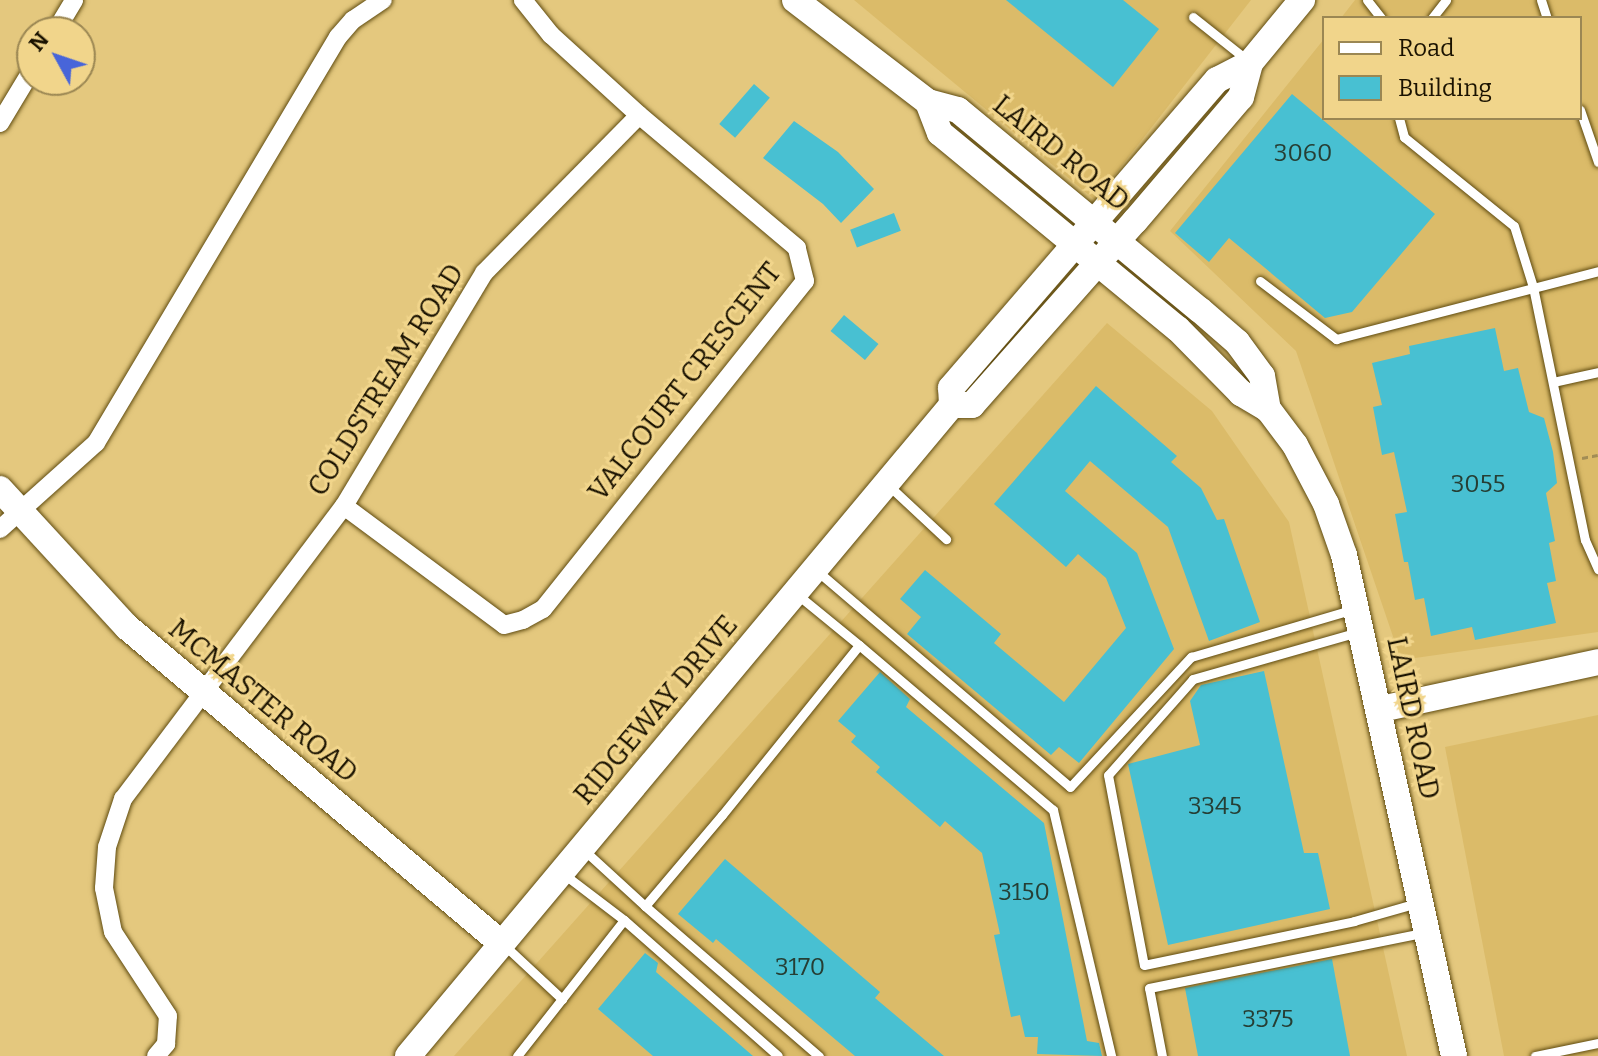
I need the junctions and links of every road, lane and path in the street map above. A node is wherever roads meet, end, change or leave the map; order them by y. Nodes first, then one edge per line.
1 (383, 0) edge
2 (523, 0) edge
3 (795, 0) edge
4 (1302, 0) edge
5 (1367, 0) edge
6 (1446, 0) edge
7 (1379, 16) edge
8 (1434, 16) edge
9 (1193, 17) dead end
10 (1250, 63) junction
11 (16, 96) edge
12 (928, 102) junction
13 (639, 115) junction
14 (1582, 116) edge
15 (1400, 120) edge
16 (0, 123) edge
17 (1598, 162) edge
18 (1095, 222) junction
19 (1118, 241) junction
20 (1077, 243) junction
21 (1099, 262) junction
22 (1598, 271) edge
23 (1260, 281) dead end
24 (1533, 287) junction
25 (1598, 372) edge
26 (1553, 382) junction
27 (952, 405) junction
28 (1268, 409) junction
29 (887, 484) junction
30 (0, 489) edge
31 (344, 506) junction
32 (9, 520) edge
33 (946, 539) dead end
34 (1598, 569) edge
35 (815, 570) junction
36 (796, 593) junction
37 (1360, 619) junction
38 (859, 645) junction
39 (1598, 662) edge
40 (202, 692) junction
41 (1381, 709) junction
42 (582, 848) junction
43 (562, 873) junction
44 (1420, 902) junction
45 (645, 906) junction
46 (624, 920) junction
47 (1427, 932) junction
48 (502, 944) junction
49 (562, 999) junction
50 (1598, 1043) edge
51 (156, 1056) edge
52 (408, 1056) edge
53 (517, 1056) edge
54 (778, 1056) edge
55 (819, 1056) edge
56 (1111, 1056) edge
57 (1162, 1056) edge
58 (1454, 1056) edge
59 (1535, 1056) edge

1 - 32 street
2 - 13 street, VALCOURT CRESCENT
3 - 12 street, LAIRD ROAD
4 - 10 street, RIDGEWAY DRIVE
5 - 7 lane
6 - 8 lane
9 - 10 lane
10 - 18 street, RIDGEWAY DRIVE
10 - 19 street, RIDGEWAY DRIVE
11 - 16 street
12 - 18 street, LAIRD ROAD
12 - 20 street, LAIRD ROAD
13 - 31 street, COLDSTREAM ROAD
13 - 31 street, VALCOURT CRESCENT
14 - 17 lane
15 - 24 lane
18 - 19 street, LAIRD ROAD
18 - 20 street, RIDGEWAY DRIVE
19 - 21 street, RIDGEWAY DRIVE
19 - 28 street, LAIRD ROAD
20 - 21 street, LAIRD ROAD
20 - 27 street, RIDGEWAY DRIVE
21 - 27 street, RIDGEWAY DRIVE
21 - 28 street, LAIRD ROAD
22 - 24 lane
23 - 24 lane
24 - 26 lane
25 - 26 lane
26 - 34 lane
27 - 29 street, RIDGEWAY DRIVE
28 - 37 street, LAIRD ROAD
29 - 33 lane
29 - 35 street, RIDGEWAY DRIVE
30 - 32 street, MCMASTER ROAD
31 - 40 street, COLDSTREAM ROAD
32 - 40 street, MCMASTER ROAD
35 - 36 street, RIDGEWAY DRIVE
35 - 37 lane
36 - 38 lane
36 - 42 street, RIDGEWAY DRIVE
37 - 41 street, LAIRD ROAD
37 - 44 lane
38 - 45 lane
38 - 56 lane
39 - 41 street
40 - 48 street, MCMASTER ROAD
40 - 51 street, COLDSTREAM ROAD
41 - 44 street, LAIRD ROAD
42 - 43 street, RIDGEWAY DRIVE
42 - 45 lane
43 - 46 lane
43 - 48 street, RIDGEWAY DRIVE
44 - 47 street, LAIRD ROAD
45 - 55 lane
46 - 49 lane
46 - 54 lane
47 - 57 lane
47 - 58 street, LAIRD ROAD
48 - 49 lane
48 - 52 street, RIDGEWAY DRIVE
49 - 53 lane
50 - 59 lane

